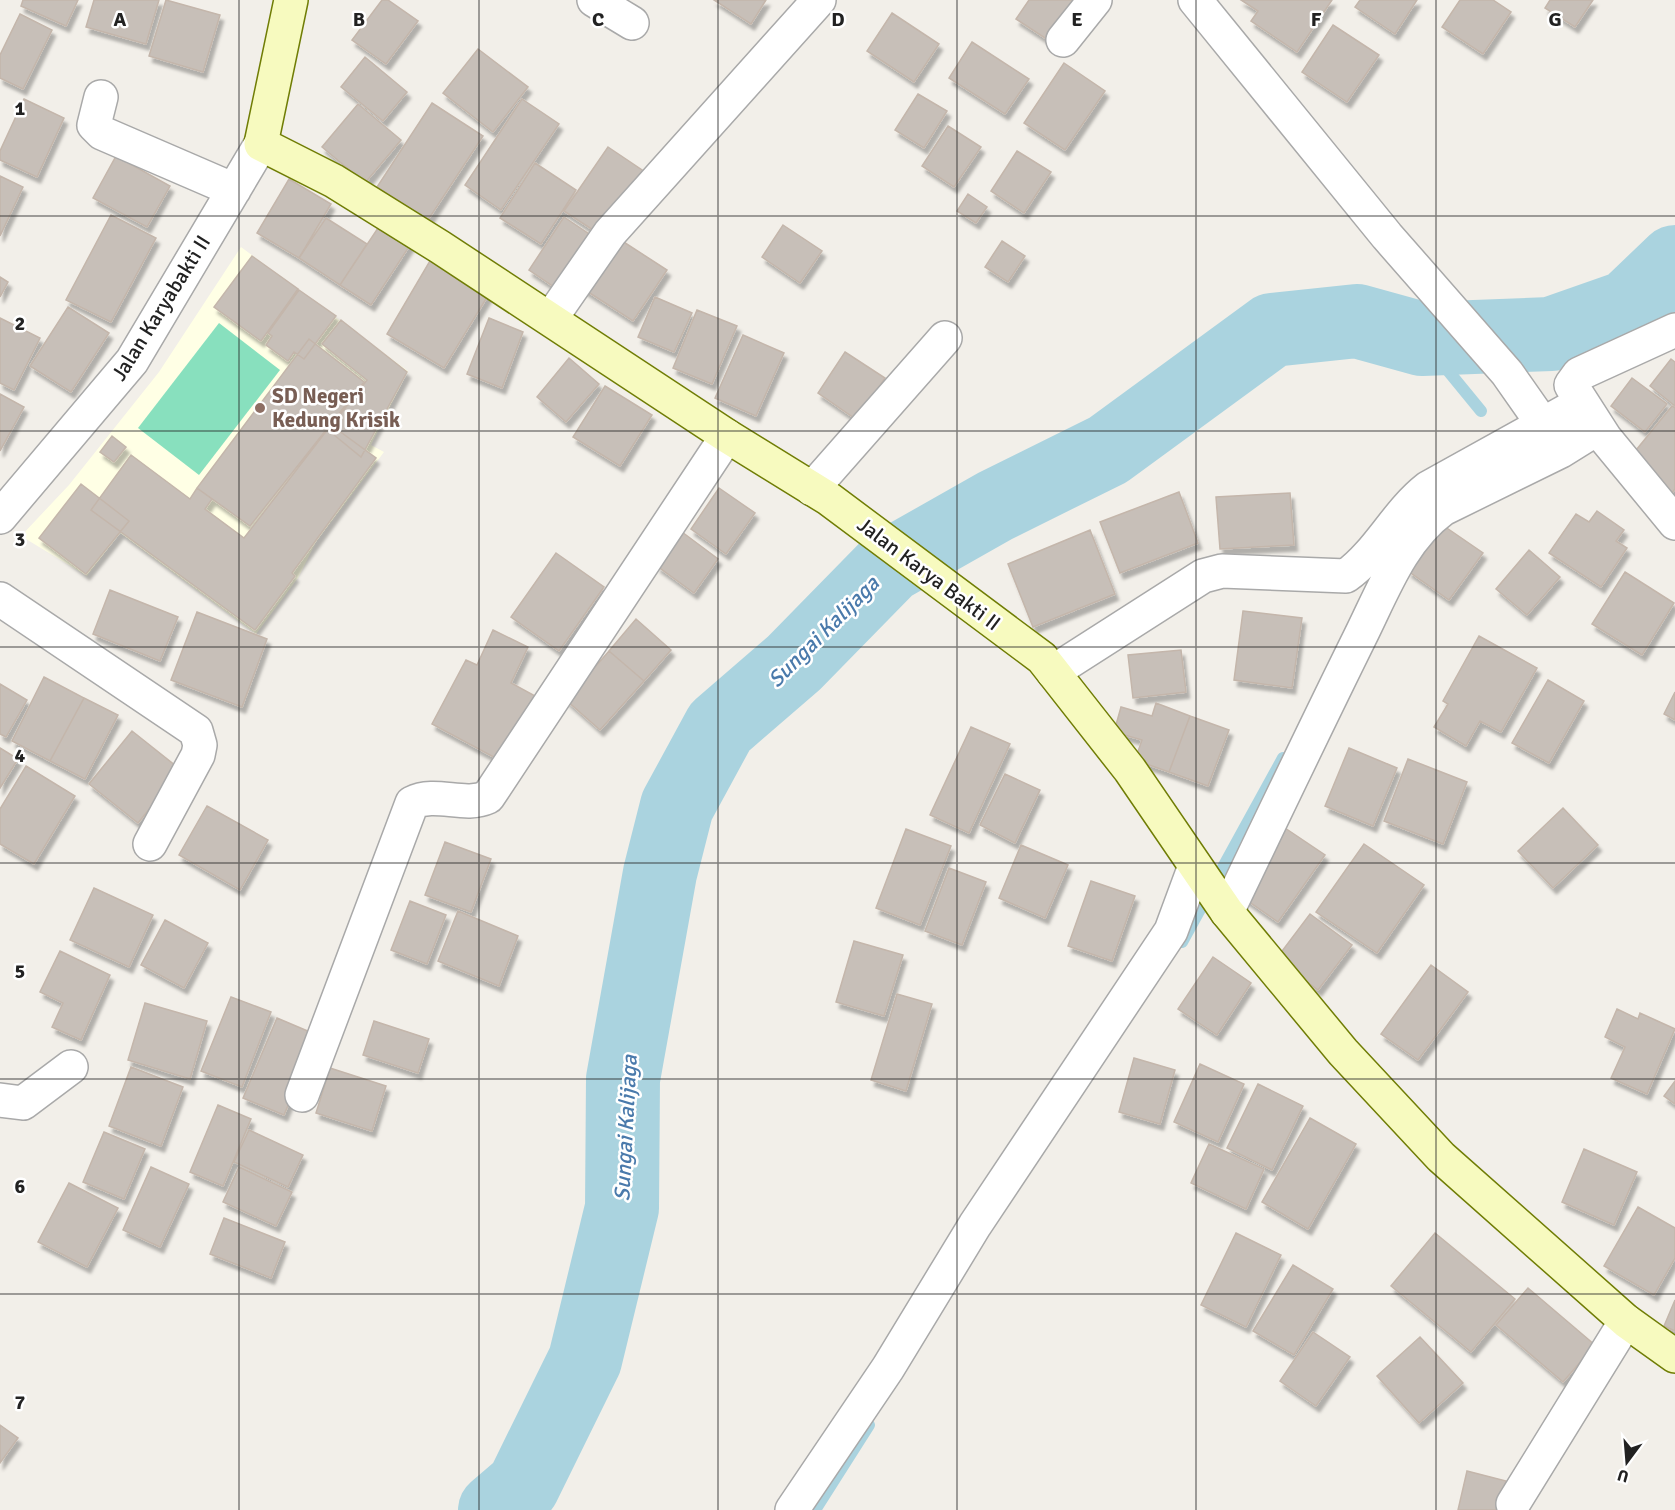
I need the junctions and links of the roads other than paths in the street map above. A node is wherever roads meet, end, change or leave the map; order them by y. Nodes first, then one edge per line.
1 (291, 0) edge
2 (594, 0) edge
3 (819, 0) edge
4 (1095, 0) edge
5 (1195, 0) edge
6 (632, 23) dead end
7 (1063, 40) dead end
8 (101, 97) dead end
9 (261, 144) junction
10 (234, 190) junction
11 (551, 318) junction
12 (1675, 330) edge
13 (945, 338) dead end
14 (1589, 415) junction
15 (1541, 423) junction
16 (727, 436) junction
17 (1561, 451) junction
18 (821, 494) junction
19 (0, 517) edge
20 (1675, 523) edge
21 (0, 600) edge
22 (1053, 672) junction
23 (150, 844) dead end
24 (1210, 888) junction
25 (71, 1067) dead end
26 (302, 1095) dead end
27 (0, 1100) edge
28 (1626, 1321) junction
29 (1675, 1356) edge
30 (1513, 1503) dead end
31 (792, 1510) edge

1 - 9 street
2 - 6 street
3 - 11 street
4 - 7 street
5 - 15 street
8 - 10 street
9 - 10 street, Jalan Karyabakti II
9 - 11 street, Jalan Karya Bakti II
10 - 19 street, Jalan Karyabakti II
11 - 16 street, Jalan Karya Bakti II
12 - 14 street
13 - 18 street
14 - 15 street
14 - 17 street
14 - 20 street
15 - 17 street
15 - 22 street
16 - 18 street, Jalan Karya Bakti II
16 - 26 street
17 - 24 street
18 - 22 street, Jalan Karya Bakti II
21 - 23 street
22 - 24 street, Jalan Karya Bakti II
24 - 28 street, Jalan Karya Bakti II
24 - 31 street
25 - 27 street
28 - 29 street, Jalan Karya Bakti II
28 - 30 street

